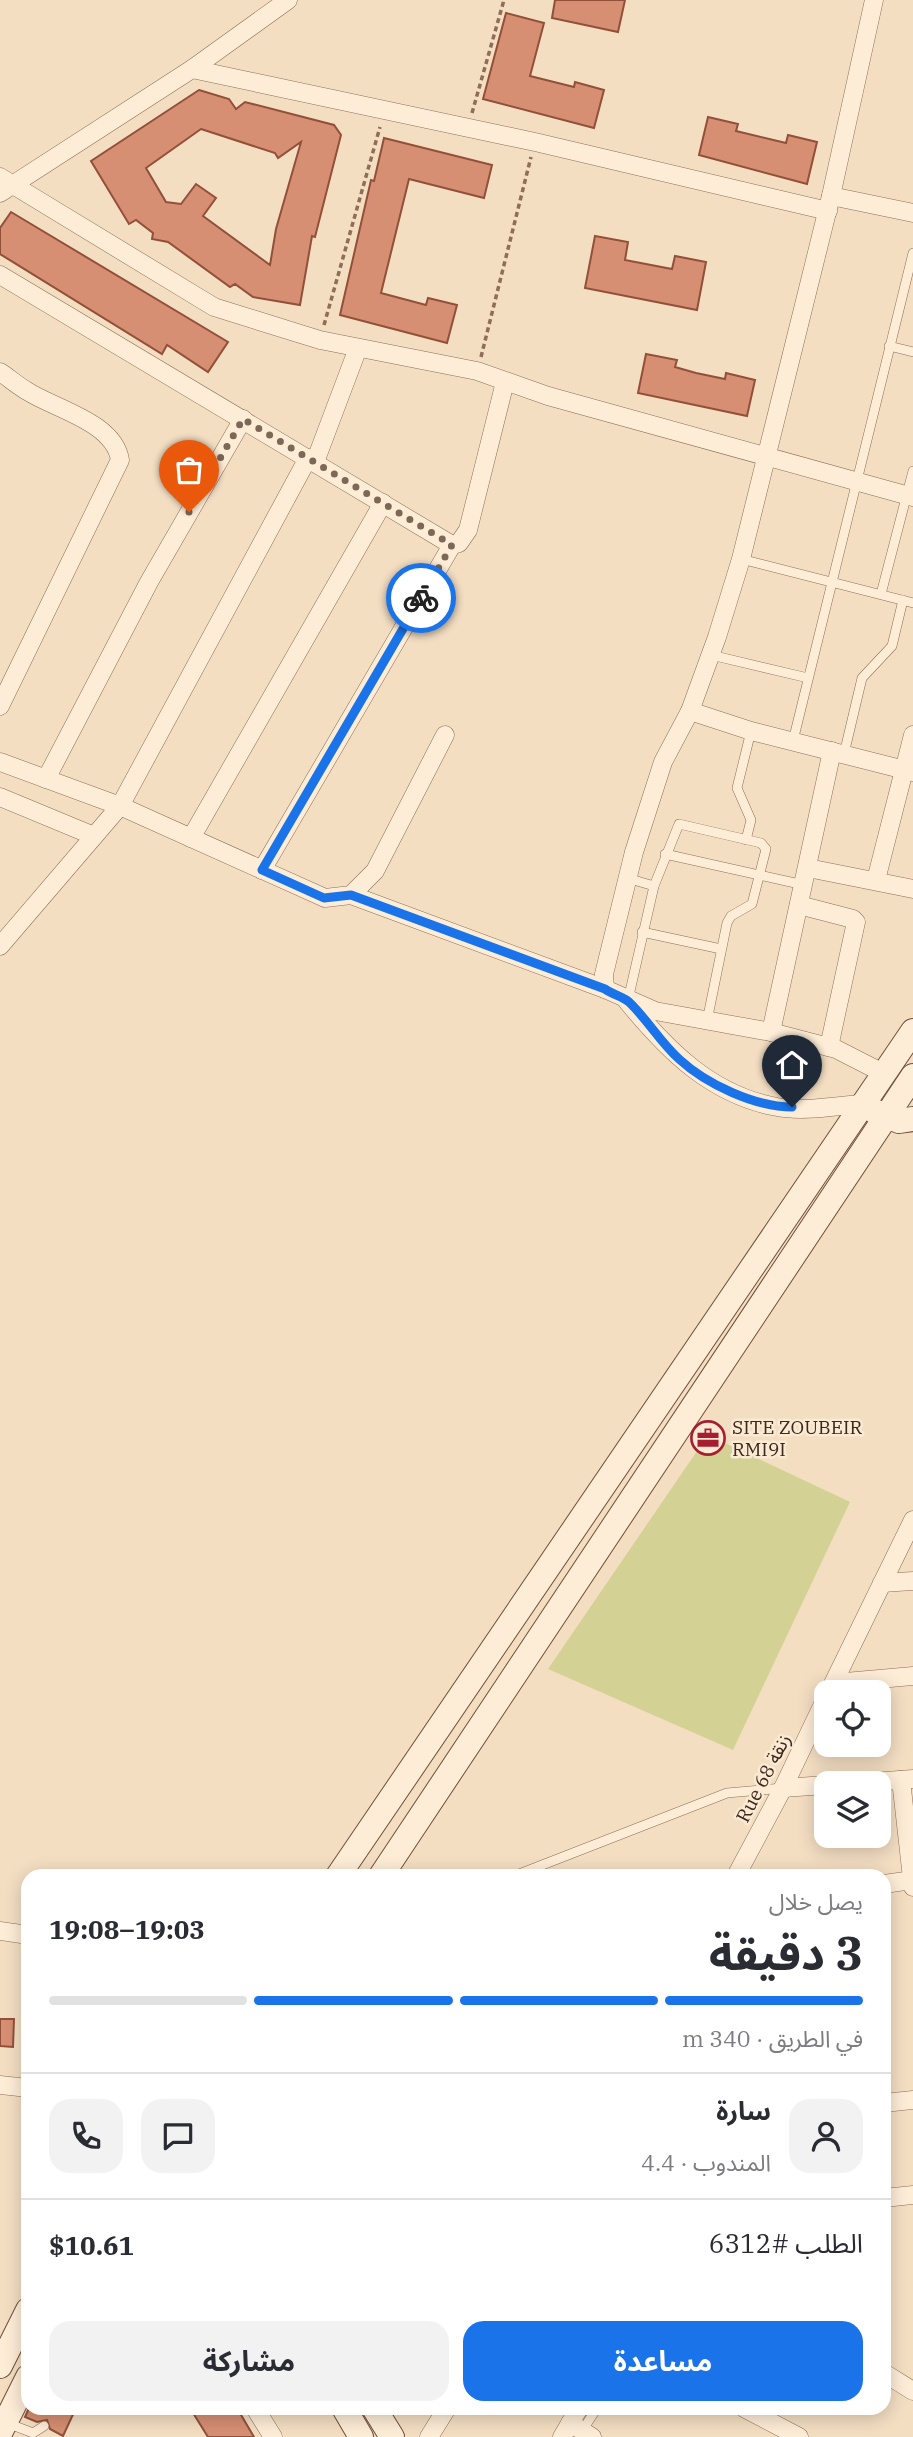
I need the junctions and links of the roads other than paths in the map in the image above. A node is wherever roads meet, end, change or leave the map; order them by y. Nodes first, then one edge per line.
1 (288, 0) edge
2 (874, 0) edge
3 (192, 69) junction
4 (4, 185) edge
5 (830, 204) junction
6 (913, 214) edge
7 (913, 253) edge
8 (1, 279) edge
9 (889, 346) junction
10 (358, 348) junction
11 (913, 352) edge
12 (0, 372) edge
13 (505, 382) junction
14 (243, 419) junction
15 (766, 458) junction
16 (312, 460) junction
17 (913, 471) edge
18 (855, 481) junction
19 (910, 496) edge
20 (383, 503) junction
21 (452, 545) junction
22 (741, 559) junction
23 (831, 581) junction
24 (881, 594) junction
25 (902, 600) junction
26 (913, 603) edge
27 (711, 655) junction
28 (808, 678) junction
29 (0, 706) edge
30 (690, 711) junction
31 (751, 730) junction
32 (913, 734) edge
33 (445, 735) dead end
34 (793, 741) junction
35 (838, 753) junction
36 (0, 762) edge
37 (909, 771) edge
38 (46, 779) junction
39 (0, 797) edge
40 (120, 806) junction
41 (94, 836) junction
42 (191, 838) junction
43 (746, 840) junction
44 (665, 854) junction
45 (262, 870) junction
46 (760, 877) junction
47 (806, 877) junction
48 (627, 878) junction
49 (876, 880) junction
50 (654, 886) junction
51 (913, 889) edge
52 (351, 895) junction
53 (799, 905) junction
54 (642, 932) junction
55 (0, 946) edge
56 (721, 949) junction
57 (605, 989) junction
58 (627, 1001) junction
59 (706, 1023) junction
60 (913, 1031) edge
61 (771, 1032) junction
62 (829, 1047) junction
63 (883, 1073) junction
64 (913, 1076) edge
65 (862, 1104) junction
66 (886, 1117) junction
67 (913, 1119) edge
68 (913, 1520) edge
69 (913, 1581) edge
70 (882, 1583) junction
71 (913, 1676) edge
72 (835, 1680) edge
73 (891, 1680) edge
74 (814, 1724) edge
75 (907, 1780) edge
76 (814, 1786) edge
77 (783, 1788) junction
78 (343, 1869) edge
79 (386, 1869) edge
80 (532, 1869) edge
81 (740, 1869) edge
82 (913, 1880) edge
83 (891, 1883) edge
84 (913, 1887) edge
85 (0, 1931) edge
86 (21, 1934) edge
87 (0, 2085) edge
88 (21, 2087) edge
89 (913, 2100) edge
90 (891, 2102) edge
91 (913, 2195) edge
92 (891, 2197) edge
93 (21, 2324) edge
94 (0, 2366) edge
95 (891, 2378) edge
96 (21, 2391) edge
97 (913, 2391) edge
98 (259, 2415) edge
99 (348, 2415) edge
100 (378, 2415) edge
101 (443, 2415) edge
102 (757, 2415) edge
103 (44, 2426) dead end
104 (3, 2428) edge
105 (273, 2437) edge
106 (361, 2437) edge
107 (392, 2437) edge
108 (429, 2437) edge
109 (799, 2437) edge

1 - 3 street
2 - 5 street
3 - 4 street
3 - 5 street
4 - 10 street
5 - 6 street
5 - 15 street
7 - 9 lane
8 - 14 street
9 - 11 lane
9 - 18 lane
10 - 13 street
10 - 16 street
12 - 29 street
13 - 15 street
13 - 21 street
14 - 16 street
14 - 38 street
15 - 18 street
15 - 22 street
16 - 20 street
16 - 40 street
17 - 19 lane
18 - 19 street
18 - 23 lane
19 - 24 lane
20 - 21 street
20 - 42 street
21 - 45 street
22 - 23 lane
22 - 27 street
23 - 24 lane
23 - 28 lane
24 - 25 lane
25 - 26 lane
25 - 35 lane
27 - 28 lane
27 - 30 street
28 - 34 lane
30 - 31 street
30 - 48 street
31 - 34 street
31 - 43 lane
32 - 37 street
33 - 52 street
34 - 35 street
35 - 37 street
35 - 47 street
36 - 38 street
37 - 49 street
38 - 40 street
39 - 41 street
40 - 41 street
40 - 42 street
41 - 55 street
42 - 45 street
43 - 44 lane
43 - 46 lane
44 - 46 lane
44 - 50 lane
45 - 52 street
46 - 47 lane
46 - 56 lane
47 - 49 street
47 - 53 street
48 - 50 lane
48 - 57 street
49 - 51 street
50 - 54 lane
52 - 57 street
53 - 61 street
53 - 62 street
54 - 56 lane
54 - 58 lane
56 - 59 lane
57 - 58 street
58 - 59 street
58 - 65 street
59 - 61 street
60 - 63 main road
61 - 62 street
62 - 63 street
63 - 65 main road
64 - 66 main road
65 - 66 main road
65 - 78 main road
66 - 67 main road
66 - 79 main road
68 - 70 street, Rue 68 زنقة
69 - 70 street
70 - 72 street, Rue 68 زنقة
71 - 73 street
74 - 77 street, Rue 68 زنقة
75 - 82 street
76 - 77 street
77 - 80 lane
77 - 81 street, Rue 68 زنقة
82 - 83 street
82 - 84 street
85 - 86 street
87 - 88 street
89 - 90 street
91 - 92 street
93 - 94 main road
95 - 97 street
96 - 104 main road
98 - 105 street
99 - 106 main road
100 - 107 main road
101 - 108 street
102 - 109 street
103 - 104 lane

